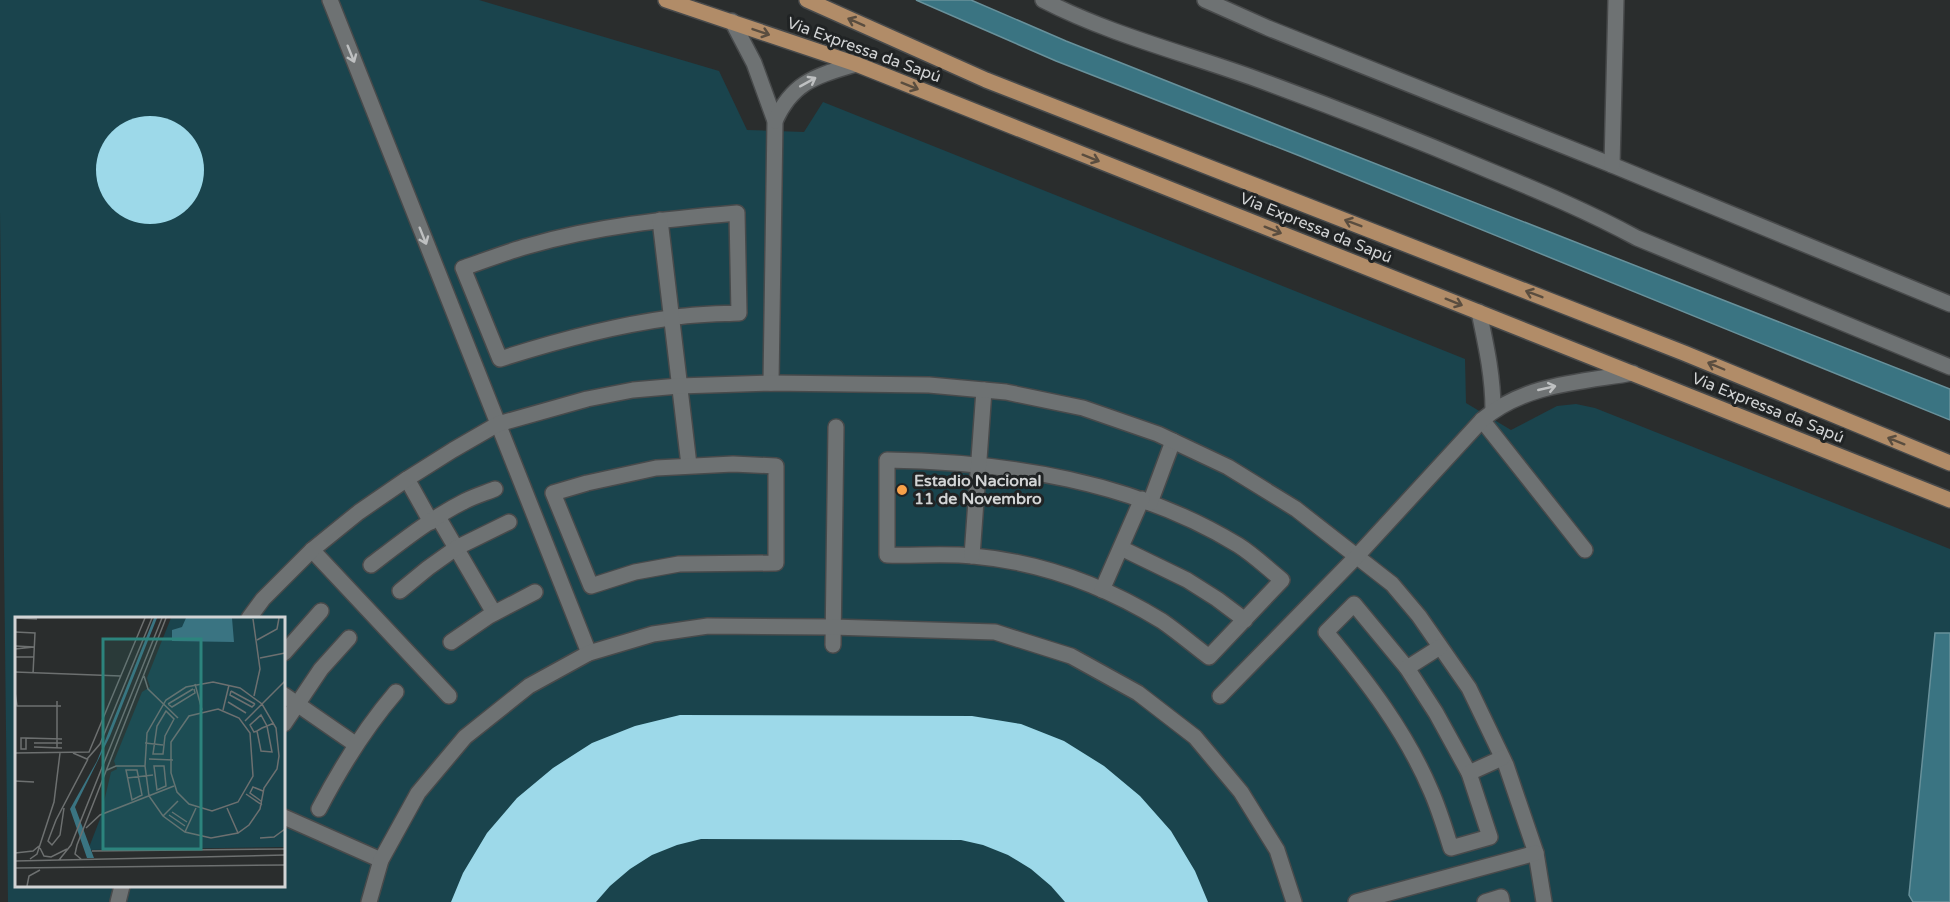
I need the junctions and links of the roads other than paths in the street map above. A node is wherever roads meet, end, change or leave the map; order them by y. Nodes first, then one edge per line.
1 (330, 0) edge
2 (666, 0) edge
3 (807, 0) edge
4 (1042, 0) edge
5 (1205, 0) edge
6 (1616, 0) edge
7 (732, 21) junction
8 (856, 64) junction
9 (775, 121) junction
10 (1612, 165) junction
11 (660, 220) junction
12 (1950, 304) edge
13 (1479, 312) junction
14 (672, 317) junction
15 (1950, 368) edge
16 (1633, 373) junction
17 (771, 383) junction
18 (679, 386) junction
19 (984, 390) junction
20 (1487, 415) junction
21 (498, 424) junction
22 (836, 427) dead end
23 (1173, 441) junction
24 (1950, 463) edge
25 (978, 464) junction
26 (689, 465) junction
27 (407, 479) junction
28 (495, 489) dead end
29 (1950, 500) edge
30 (1146, 501) junction
31 (435, 519) junction
32 (509, 522) dead end
33 (456, 548) junction
34 (1120, 548) junction
35 (312, 550) junction
36 (1585, 550) dead end
37 (972, 555) junction
38 (1357, 556) junction
39 (371, 565) dead end
40 (1102, 590) junction
41 (400, 591) dead end
42 (536, 592) dead end
43 (321, 611) dead end
44 (494, 613) junction
45 (250, 617) edge
46 (1245, 620) junction
47 (832, 627) junction
48 (349, 638) dead end
49 (451, 642) dead end
50 (833, 645) dead end
51 (1440, 647) junction
52 (285, 652) edge
53 (589, 653) junction
54 (1407, 668) junction
55 (396, 692) dead end
56 (448, 696) dead end
57 (1220, 696) dead end
58 (290, 700) edge
59 (285, 720) edge
60 (355, 744) junction
61 (1502, 758) junction
62 (1469, 773) junction
63 (319, 809) dead end
64 (285, 817) edge
65 (1536, 853) junction
66 (381, 860) junction
67 (122, 887) edge
68 (118, 902) edge
69 (369, 902) edge
70 (1294, 902) edge
71 (1356, 902) edge
72 (1485, 902) edge
73 (1502, 902) edge
74 (1544, 902) edge

1 -> 21 street
2 - 7 main road, Via Expressa da Sapú
24 -> 3 main road, Via Expressa da Sapú
4 - 15 street
5 - 10 street
6 - 10 street
7 -> 8 main road, Via Expressa da Sapú
7 - 9 street
9 -> 8 street
8 -> 13 main road, Via Expressa da Sapú
9 - 17 street
10 - 12 street
11 - 14 street
11 - 14 street
11 - 14 street
13 - 16 main road, Via Expressa da Sapú
13 - 20 street
14 - 18 street
20 -> 16 street
16 - 29 main road, Via Expressa da Sapú
17 - 18 street
17 - 19 street
18 - 21 street
18 - 26 street
19 - 23 street
19 - 25 street
20 - 36 street
20 - 38 street
21 - 27 street
21 - 53 street
22 - 47 street
23 - 30 street
23 - 38 street
25 - 30 street
25 - 37 street
25 - 37 street
26 - 26 street
27 - 31 street
27 - 35 street
28 - 31 street
30 - 34 street
30 - 46 street
31 - 33 street
31 - 39 street
32 - 33 street
33 - 41 street
33 - 44 street
34 - 40 street
34 - 46 street
35 - 45 street
35 - 56 street
37 - 40 street
38 - 51 street
38 - 57 street
40 - 46 street
42 - 44 street
43 - 52 street
44 - 49 street
47 - 50 street
47 - 53 street
47 - 70 street
48 - 58 street
51 - 54 street
51 - 61 street
53 - 66 street
54 - 62 street
54 - 62 street
55 - 60 street
58 - 59 street
58 - 60 street
60 - 63 street
61 - 62 street
61 - 65 street
64 - 66 street
65 - 71 street
65 - 74 street
66 - 69 street
67 - 68 street
72 - 73 street

